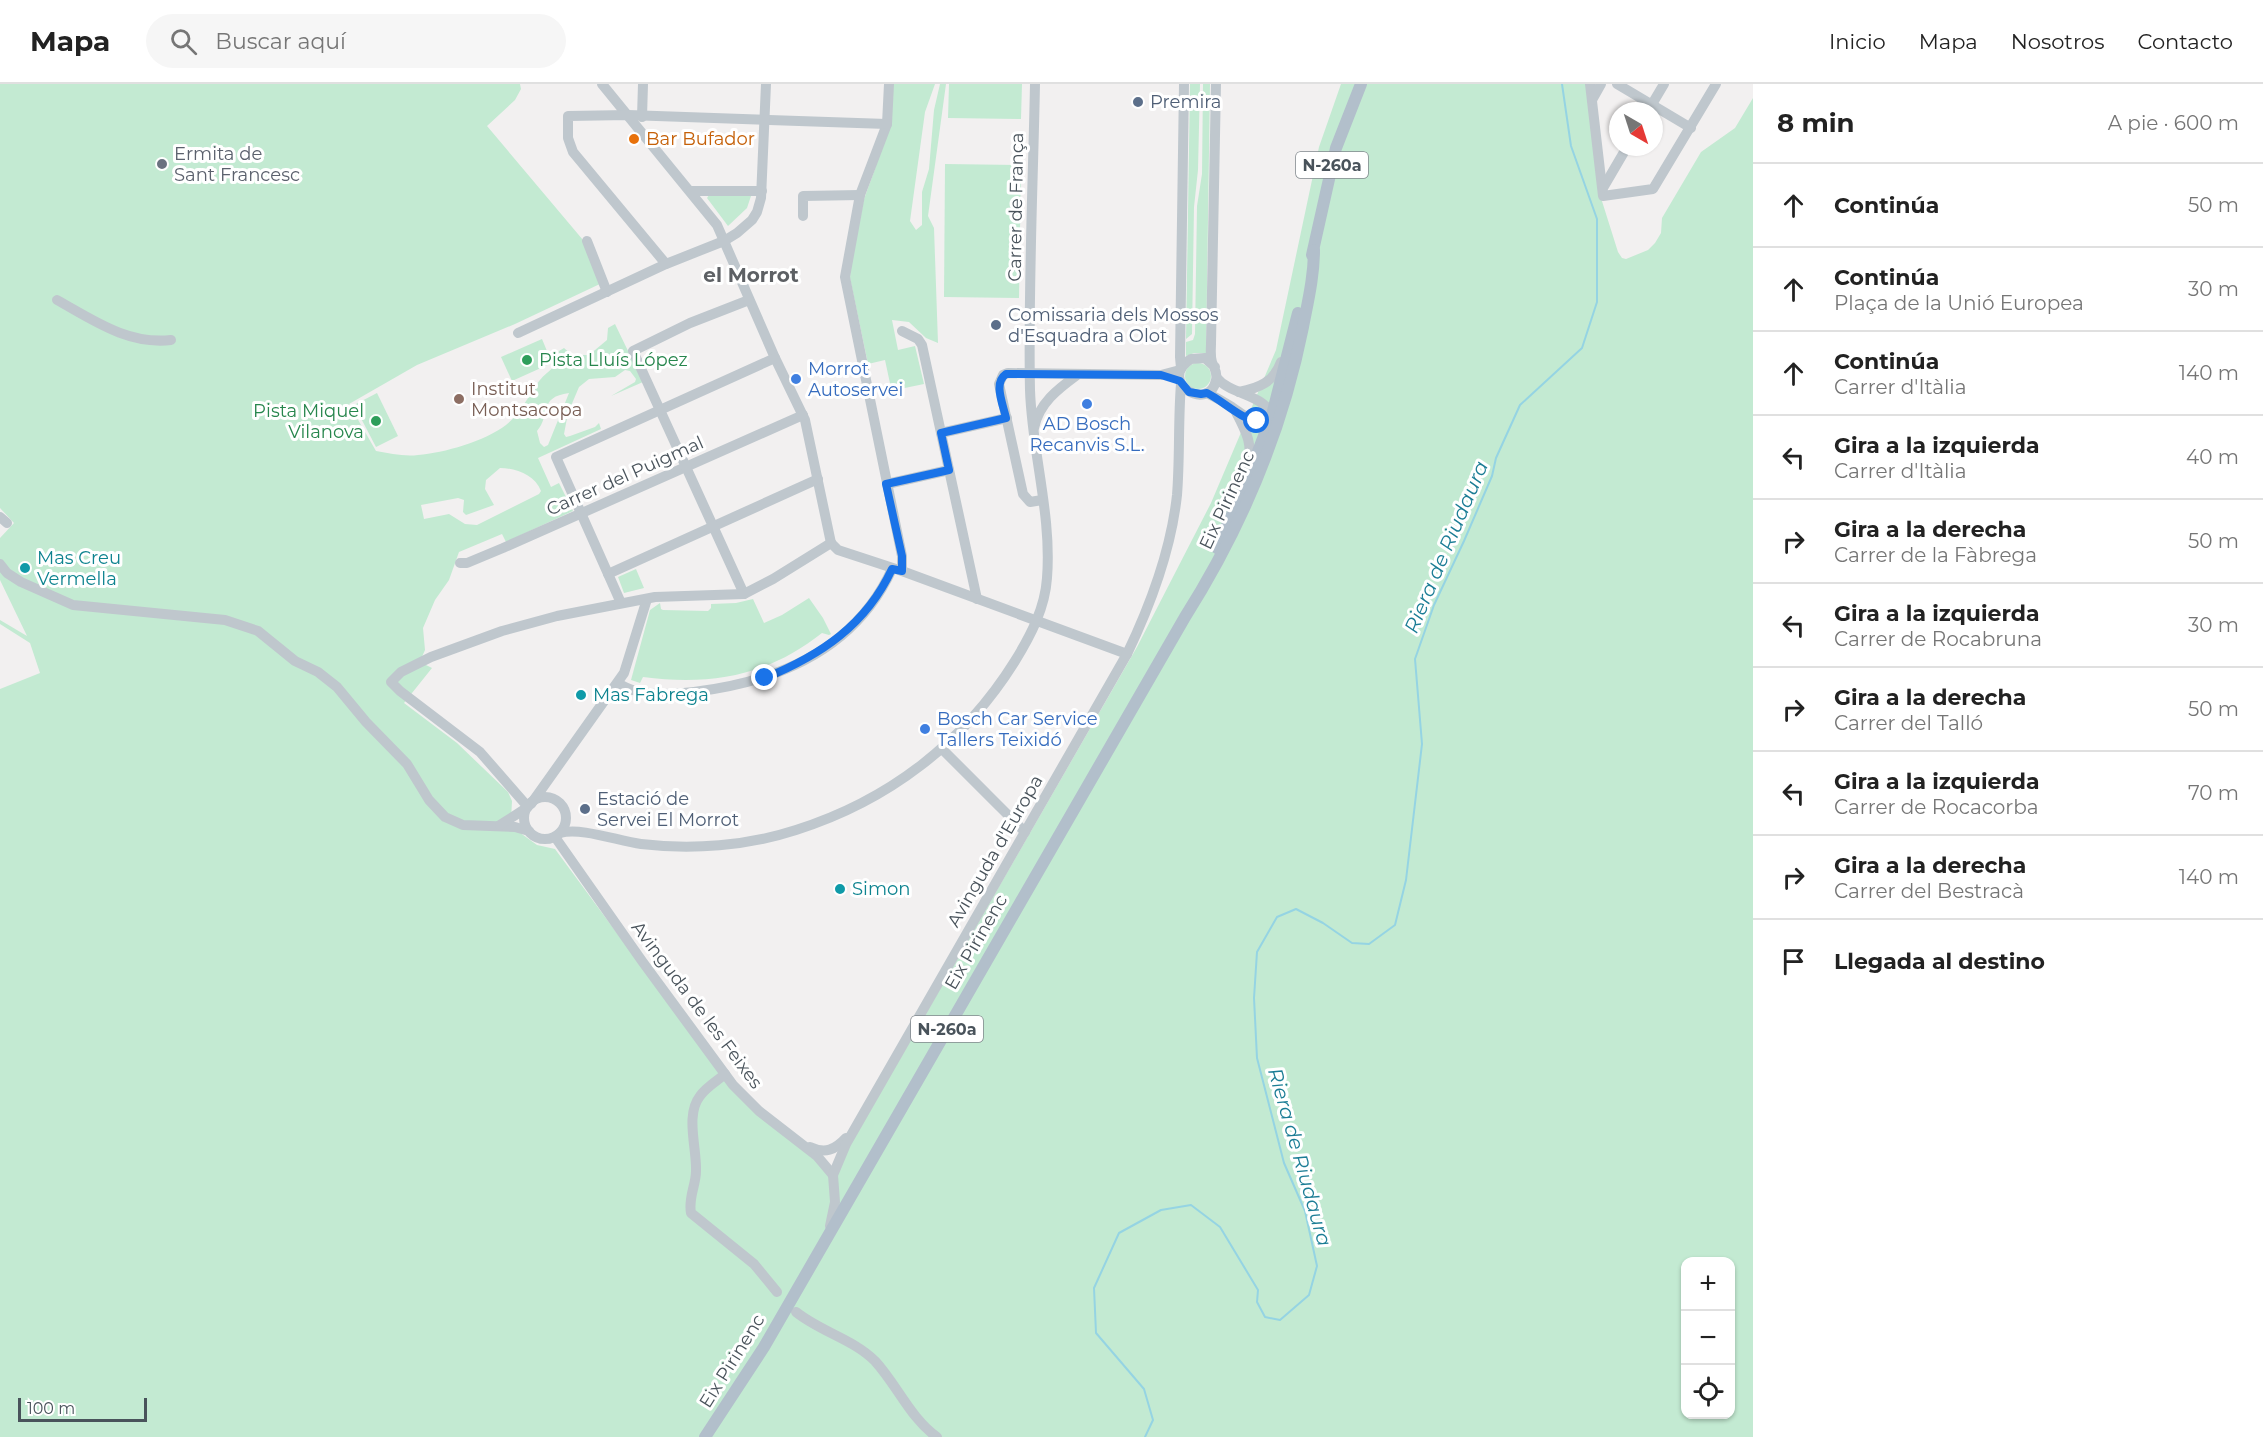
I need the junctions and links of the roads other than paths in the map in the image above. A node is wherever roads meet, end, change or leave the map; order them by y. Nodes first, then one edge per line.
1 (602, 84) edge
2 (643, 84) edge
3 (766, 84) edge
4 (889, 84) edge
5 (1035, 84) edge
6 (1184, 84) edge
7 (1216, 84) edge
8 (1361, 84) edge
9 (1590, 84) edge
10 (1601, 84) edge
11 (1617, 84) edge
12 (1664, 84) edge
13 (1716, 84) edge
14 (1592, 100) junction
15 (1642, 102) edge
16 (1654, 102) edge
17 (1663, 114) edge
18 (628, 115) junction
19 (642, 117) junction
20 (765, 120) junction
21 (887, 124) junction
22 (1691, 128) junction
23 (1622, 156) edge
24 (691, 191) junction
25 (762, 191) junction
26 (1603, 192) junction
27 (860, 195) junction
28 (803, 216) dead end
29 (587, 241) dead end
30 (724, 241) junction
31 (1314, 250) junction
32 (666, 264) junction
33 (606, 292) junction
34 (57, 300) dead end
35 (749, 300) junction
36 (1305, 314) junction
37 (902, 331) dead end
38 (518, 333) dead end
39 (1293, 334) junction
40 (171, 340) dead end
41 (775, 358) junction
42 (1216, 372) junction
43 (1030, 374) junction
44 (1078, 374) junction
45 (1181, 376) junction
46 (1239, 392) junction
47 (1204, 394) junction
48 (660, 409) junction
49 (1234, 409) junction
50 (803, 415) junction
51 (1179, 415) junction
52 (1272, 415) junction
53 (1006, 418) junction
54 (941, 433) junction
55 (1032, 436) junction
56 (687, 467) junction
57 (949, 470) junction
58 (818, 479) junction
59 (1246, 483) junction
60 (886, 484) junction
61 (1042, 500) junction
62 (581, 513) junction
63 (1240, 519) junction
64 (714, 526) junction
65 (831, 543) junction
66 (460, 563) dead end
67 (0, 564) edge
68 (897, 570) junction
69 (608, 574) junction
70 (744, 594) junction
71 (647, 599) junction
72 (977, 599) junction
73 (621, 603) junction
74 (1185, 617) junction
75 (1036, 621) junction
76 (1127, 654) junction
77 (618, 682) junction
78 (942, 749) junction
79 (555, 770) junction
80 (557, 801) junction
81 (529, 806) junction
82 (566, 815) junction
83 (500, 825) junction
84 (529, 831) junction
85 (1025, 832) junction
86 (557, 835) junction
87 (592, 835) junction
88 (725, 1074) junction
89 (857, 1123) junction
90 (799, 1141) junction
91 (833, 1174) junction
92 (825, 1240) junction
93 (777, 1292) dead end
94 (796, 1311) dead end
95 (705, 1437) edge
96 (937, 1437) edge

1 - 18 street
2 - 19 street
3 - 20 street
4 - 21 street
5 - 43 street, Carrer de França
6 - 45 street, Avinguda d'Europa
7 - 42 street
8 - 31 main road, Eix Pirinenc / N-260a
9 - 14 street
10 - 14 street
11 - 15 street
12 - 16 street
13 - 22 street
14 - 26 street
17 - 22 street
18 - 19 street
18 - 24 street
18 - 32 street
19 - 20 street
20 - 21 street
20 - 25 street
21 - 27 street
22 - 26 street
23 - 26 street
24 - 25 street
24 - 30 street
25 - 30 street
27 - 28 street
27 - 60 street
29 - 33 street
30 - 32 street
30 - 35 street
31 - 36 main road, Eix Pirinenc / N-260a
31 - 39 main road, Eix Pirinenc / N-260a
32 - 33 street
33 - 38 street
34 - 40 street
35 - 41 street
35 - 48 street
36 - 52 street
36 - 63 main road, Eix Pirinenc / N-260a
37 - 54 street
39 - 46 street
39 - 52 main road, Eix Pirinenc / N-260a
41 - 48 street
41 - 50 street
42 - 45 street
42 - 46 street
42 - 47 street
43 - 44 street
43 - 53 street
43 - 55 street, Carrer de França
44 - 45 street
44 - 55 street
45 - 47 street
45 - 51 street, Avinguda d'Europa
46 - 52 street
47 - 49 street
47 - 51 street
48 - 56 street
48 - 62 street
49 - 52 street
49 - 59 street
50 - 56 street, Carrer del Puigmal
50 - 58 street
51 - 76 street, Avinguda d'Europa
52 - 59 main road, Eix Pirinenc / N-260a
52 - 63 street
53 - 54 street
53 - 61 street
54 - 57 street
55 - 61 street, Carrer de França
56 - 62 street, Carrer del Puigmal
56 - 64 street
57 - 60 street
57 - 72 street
58 - 64 street
58 - 65 street
59 - 74 main road, Eix Pirinenc / N-260a
60 - 68 street
61 - 75 street, Carrer de França
62 - 66 street, Carrer del Puigmal
62 - 69 street
63 - 74 main road, Eix Pirinenc / N-260a
64 - 69 street
64 - 70 street
65 - 68 street
65 - 70 street
67 - 83 street
68 - 72 street
68 - 77 street
69 - 73 street
70 - 71 street
71 - 73 street
71 - 77 street
72 - 75 street
73 - 81 street
74 - 92 main road, Eix Pirinenc / N-260a
75 - 76 street
75 - 78 street, Carrer de França
76 - 85 street, Avinguda d'Europa
77 - 79 street
78 - 85 street
78 - 87 street, Carrer de França
79 - 80 street
79 - 81 street
80 - 81 street
80 - 82 street
81 - 83 street
81 - 84 street
82 - 86 street
82 - 87 street, Carrer de França
83 - 84 street
84 - 86 street
85 - 89 street, Avinguda d'Europa
86 - 87 street, Carrer de França
86 - 88 street, Avinguda de les Feixes
88 - 90 street, Avinguda de les Feixes
88 - 93 street
89 - 90 street, Avinguda d'Europa
89 - 91 street, Avinguda d'Europa
90 - 91 street, Avinguda de les Feixes
91 - 92 street, Avinguda d'Europa
92 - 95 main road, Eix Pirinenc / N-260a
94 - 96 street

